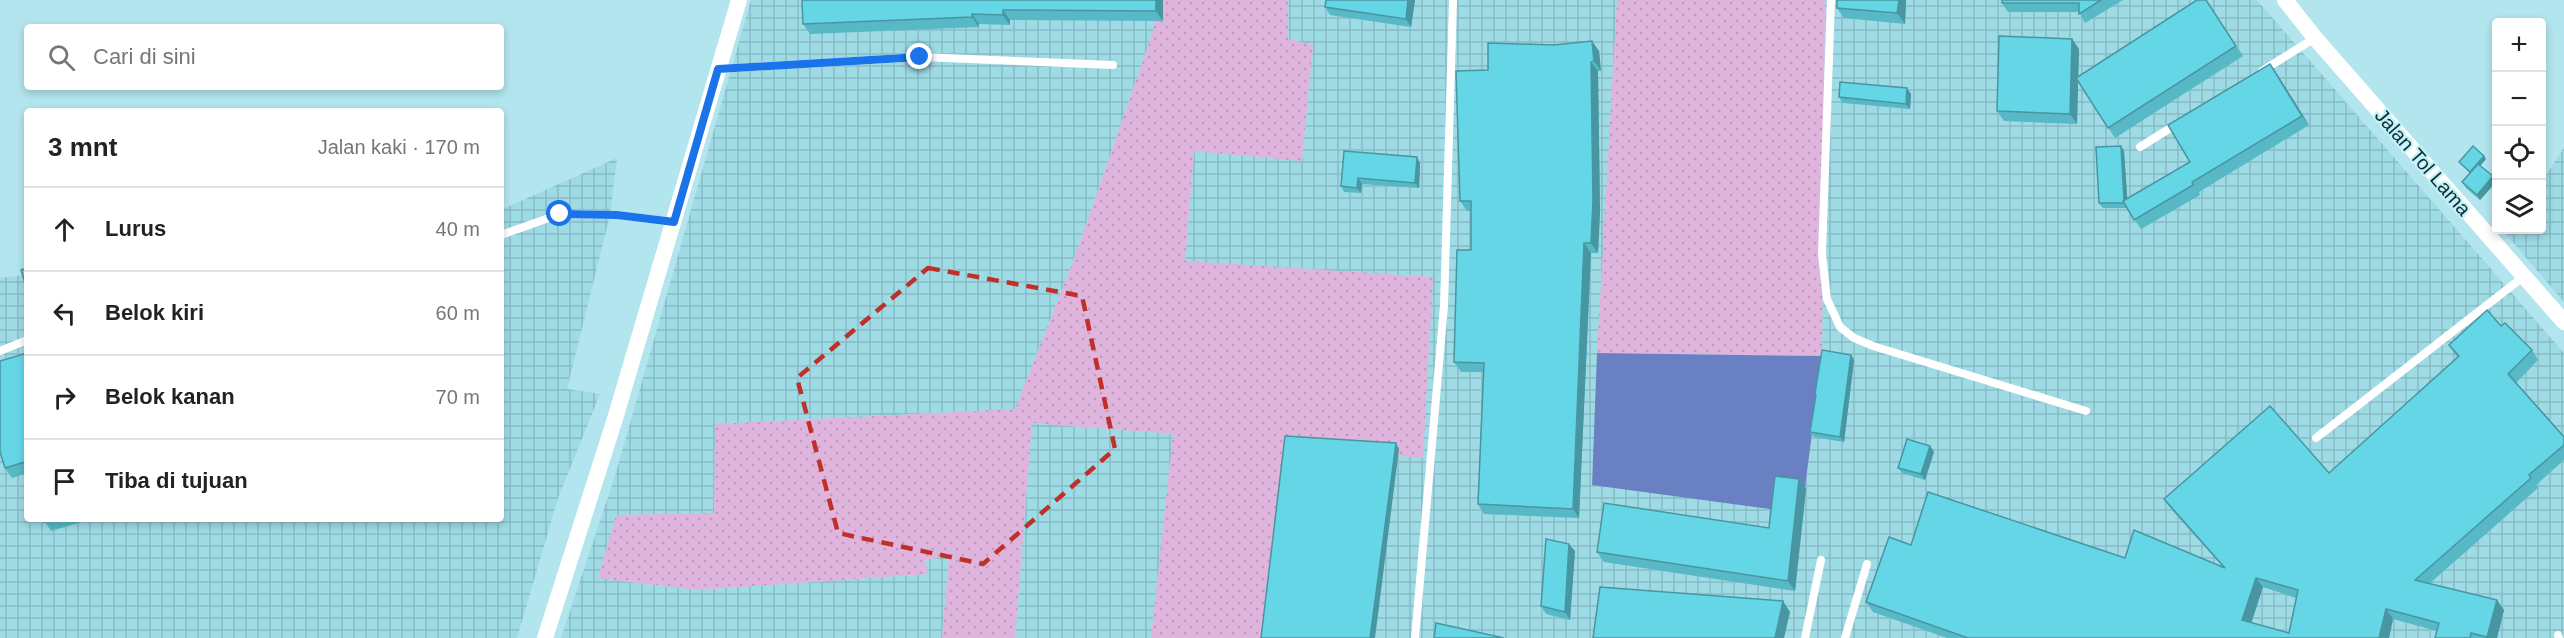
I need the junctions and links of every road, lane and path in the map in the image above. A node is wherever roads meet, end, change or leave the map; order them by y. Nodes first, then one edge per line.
1 (739, 0) edge
2 (1453, 0) edge
3 (1831, 0) edge
4 (2284, 0) edge
5 (2315, 38) junction
6 (1113, 65) dead end
7 (718, 69) junction
8 (2257, 75) edge
9 (2188, 117) edge
10 (2140, 147) dead end
11 (674, 222) junction
12 (504, 234) edge
13 (2523, 277) junction
14 (2564, 322) edge
15 (24, 341) edge
16 (0, 351) edge
17 (2086, 411) dead end
18 (2316, 438) dead end
19 (1821, 560) dead end
20 (1867, 564) dead end
21 (545, 638) edge
22 (1414, 638) edge
23 (1805, 638) edge
24 (1845, 638) edge

1 - 7 street
2 - 22 lane
3 - 17 lane
4 - 5 street, Jalan Tol Lama
5 - 8 lane
5 - 13 street, Jalan Tol Lama
6 - 7 lane
7 - 11 street
9 - 10 lane
11 - 12 lane
11 - 21 street
13 - 14 street, Jalan Tol Lama
13 - 18 lane
15 - 16 lane
19 - 23 lane
20 - 24 lane

